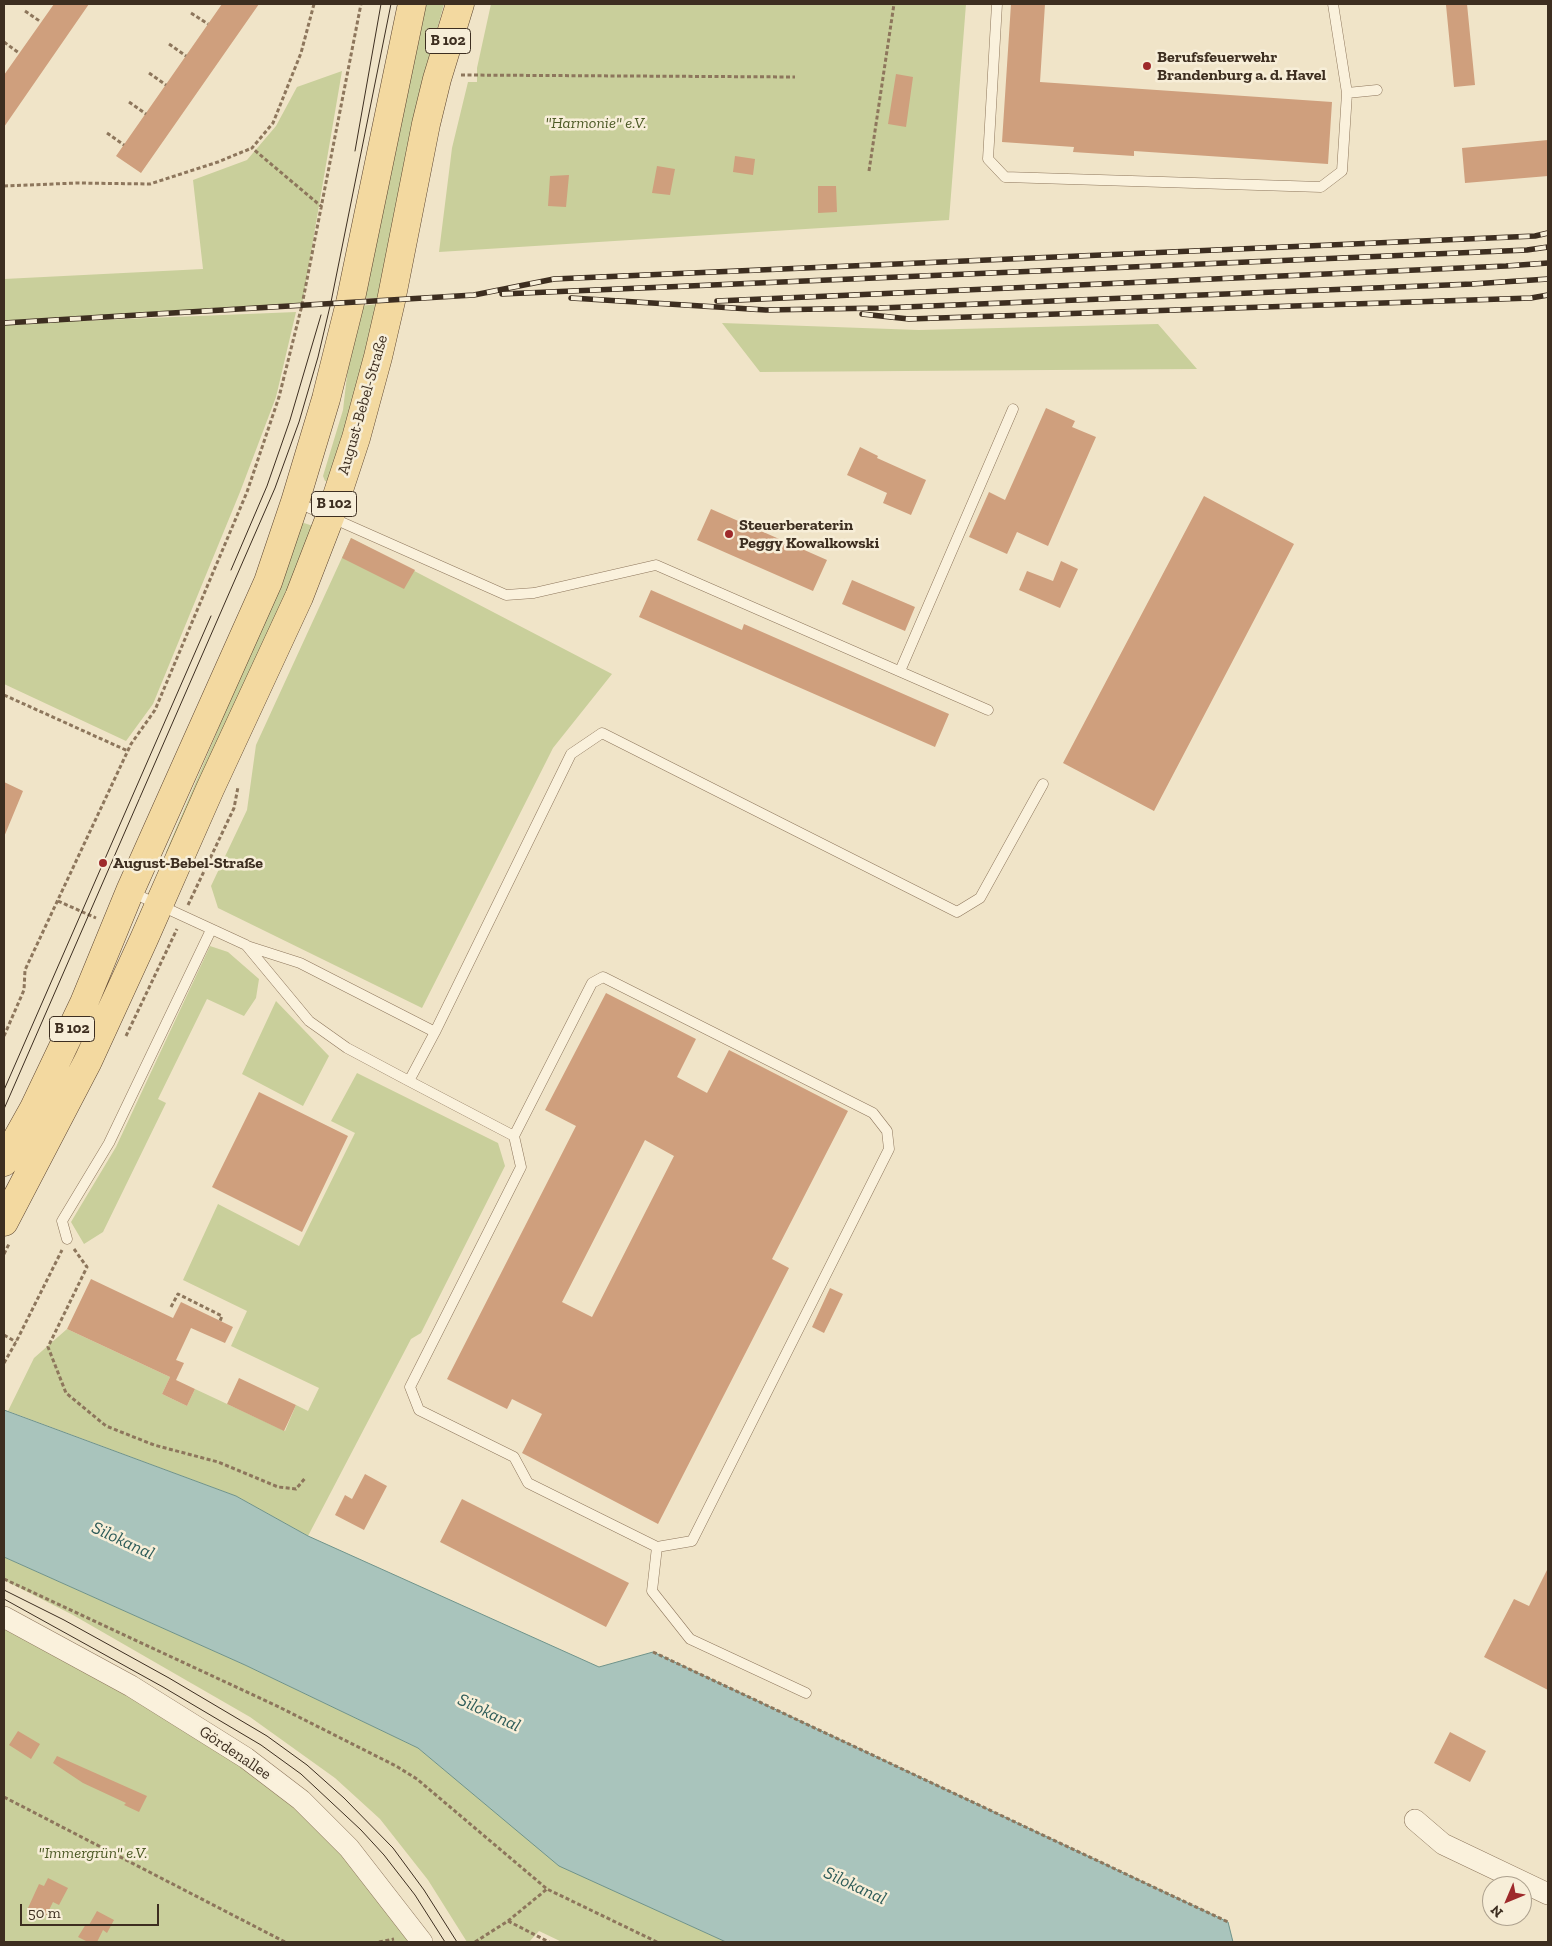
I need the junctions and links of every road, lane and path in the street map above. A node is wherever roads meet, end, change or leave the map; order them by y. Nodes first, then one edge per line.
1 (314, 4) edge
2 (361, 4) edge
3 (412, 4) edge
4 (460, 4) edge
5 (894, 4) edge
6 (998, 4) edge
7 (1333, 4) edge
8 (25, 11) dead end
9 (191, 13) dead end
10 (41, 22) dead end
11 (208, 24) dead end
12 (4, 42) edge
13 (170, 44) dead end
14 (19, 53) dead end
15 (186, 56) dead end
16 (149, 73) dead end
17 (458, 75) dead end
18 (795, 77) dead end
19 (166, 85) dead end
20 (1377, 90) dead end
21 (1347, 93) junction
22 (129, 102) dead end
23 (146, 114) dead end
24 (107, 133) dead end
25 (124, 145) dead end
26 (252, 148) junction
27 (869, 170) dead end
28 (4, 186) edge
29 (322, 207) junction
30 (1013, 409) dead end
31 (295, 502) junction
32 (330, 517) junction
33 (900, 671) junction
34 (4, 695) edge
35 (988, 710) dead end
36 (128, 751) junction
37 (1044, 784) dead end
38 (130, 892) junction
39 (159, 905) junction
40 (211, 930) junction
41 (246, 946) junction
42 (435, 1032) junction
43 (4, 1036) edge
44 (409, 1081) junction
45 (514, 1136) junction
46 (4, 1162) edge
47 (4, 1222) edge
48 (67, 1239) junction
49 (171, 1307) dead end
50 (220, 1321) dead end
51 (4, 1335) edge
52 (16, 1342) junction
53 (4, 1363) edge
54 (306, 1477) dead end
55 (657, 1547) junction
56 (4, 1579) edge
57 (4, 1617) edge
58 (653, 1652) dead end
59 (806, 1693) dead end
60 (4, 1797) edge
61 (1415, 1820) dead end
62 (547, 1889) junction
63 (1548, 1894) edge
64 (508, 1921) junction
65 (1228, 1922) dead end
66 (285, 1942) edge
67 (422, 1942) edge
68 (475, 1942) edge
69 (549, 1942) edge
70 (656, 1942) edge

1 - 26 path
2 - 29 path
3 - 31 main road, B 102
4 - 32 main road, August-Bebel-Straße / B 102
5 - 27 path
6 - 21 lane
7 - 21 lane
8 - 10 path
9 - 11 path
12 - 14 path
13 - 15 path
16 - 19 path
17 - 18 path
20 - 21 lane
22 - 23 path
24 - 25 path
26 - 28 path
26 - 29 path
29 - 36 path
30 - 33 lane
31 - 32 lane
31 - 38 main road, B 102
32 - 33 lane
32 - 39 main road, August-Bebel-Straße / B 102
33 - 35 lane
34 - 36 path
36 - 43 path
37 - 42 lane
38 - 39 lane
38 - 46 main road, B 102
39 - 40 lane
39 - 47 main road, August-Bebel-Straße / B 102
40 - 41 lane
40 - 48 lane
41 - 42 lane
41 - 44 lane
42 - 44 lane
44 - 45 lane
45 - 55 lane
45 - 55 lane
48 - 52 path
48 - 54 path
49 - 50 path
51 - 52 path
52 - 53 path
55 - 59 lane
56 - 62 path
57 - 67 street, Gördenallee
58 - 65 path
60 - 66 path
61 - 63 street
62 - 64 path
62 - 70 path
64 - 68 path
64 - 69 path

